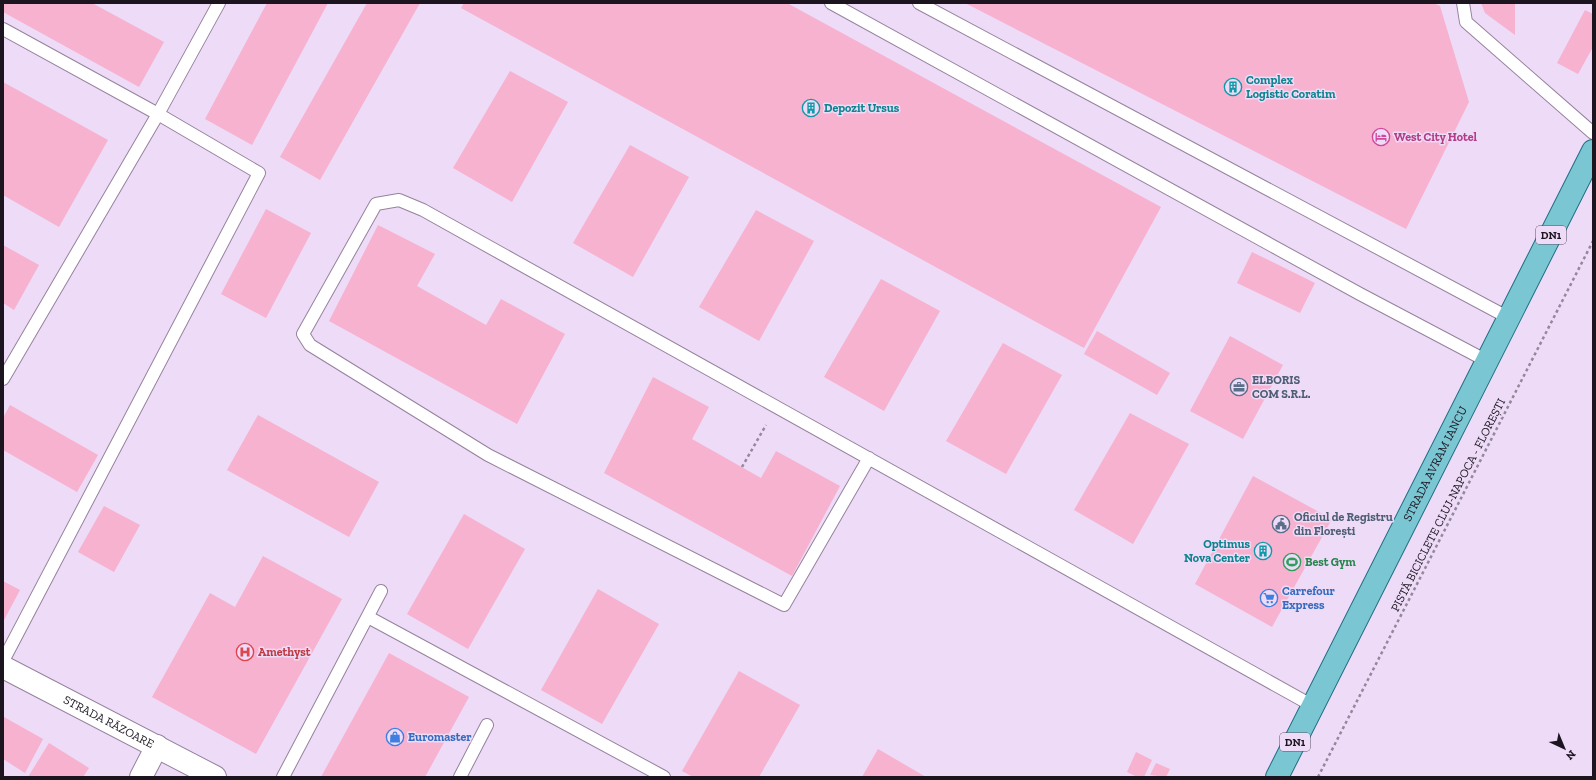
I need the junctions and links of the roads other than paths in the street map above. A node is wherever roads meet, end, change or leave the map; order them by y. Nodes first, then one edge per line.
1 (219, 3) edge
2 (831, 3) edge
3 (919, 3) edge
4 (1463, 3) edge
5 (3, 29) edge
6 (158, 114) junction
7 (1593, 133) edge
8 (1593, 151) edge
9 (1509, 318) junction
10 (1487, 361) junction
11 (3, 378) edge
12 (869, 458) junction
13 (381, 591) dead end
14 (368, 616) junction
15 (3, 661) edge
16 (3, 667) edge
17 (1313, 706) junction
18 (487, 724) dead end
19 (157, 746) junction
20 (141, 777) edge
21 (215, 777) edge
22 (283, 777) edge
23 (460, 777) edge
24 (664, 777) edge
25 (1277, 777) edge

1 - 6 lane
2 - 10 lane
3 - 9 lane
4 - 7 lane
5 - 6 lane
6 - 11 lane
6 - 15 lane
8 - 9 main road, STRADA AVRAM IANCU / DN1
9 - 10 main road, STRADA AVRAM IANCU / DN1
10 - 17 main road, STRADA AVRAM IANCU / DN1
12 - 12 lane
12 - 17 lane
13 - 14 lane
14 - 22 lane
14 - 24 lane
16 - 19 street, STRADA RĂZOARE
17 - 25 main road, STRADA AVRAM IANCU / DN1
18 - 23 lane
19 - 20 street
19 - 21 street, STRADA RĂZOARE

